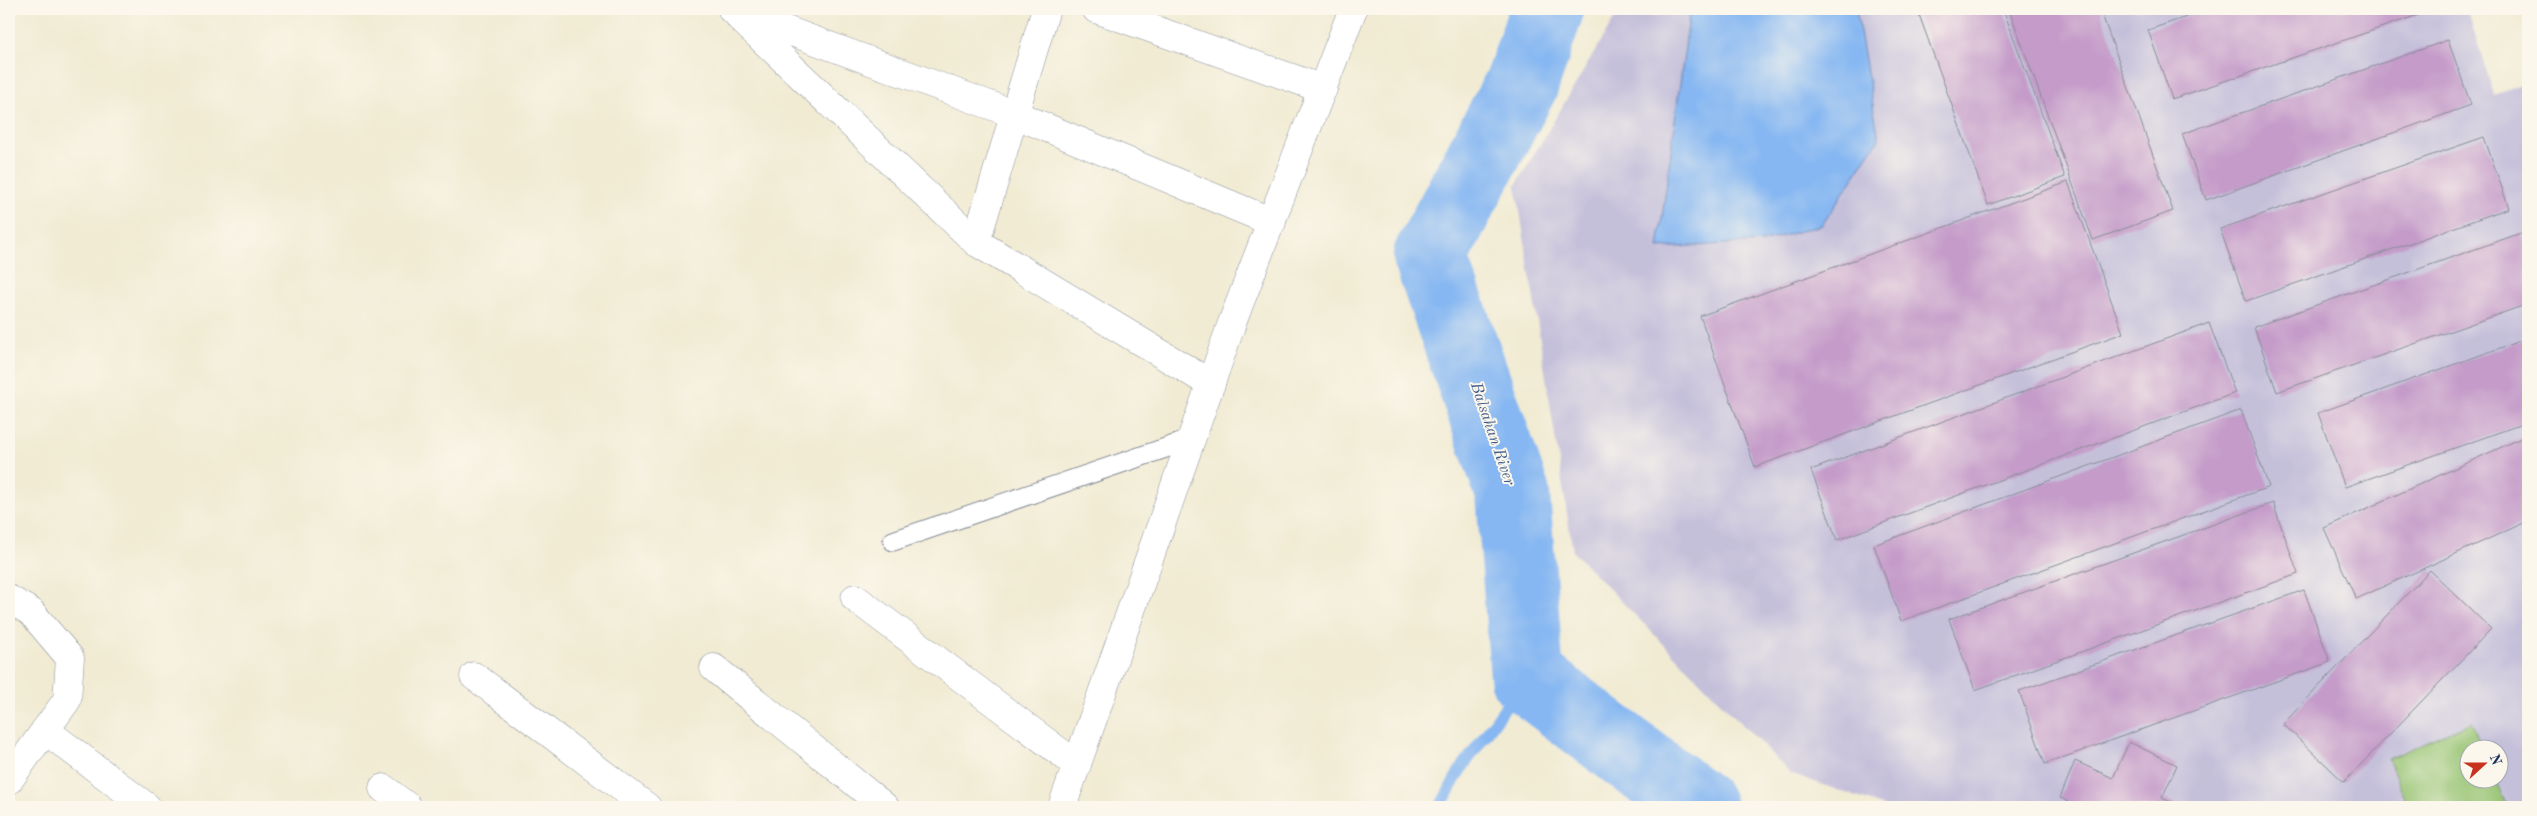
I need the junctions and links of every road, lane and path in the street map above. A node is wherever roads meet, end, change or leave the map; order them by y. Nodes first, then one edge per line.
1 (1046, 9) edge
2 (1096, 9) edge
3 (1353, 9) edge
4 (731, 10) edge
5 (1323, 89) junction
6 (1014, 114) junction
7 (1272, 222) junction
8 (976, 242) junction
9 (1211, 384) junction
10 (1192, 439) junction
11 (893, 541) dead end
12 (855, 598) dead end
13 (9, 599) edge
14 (714, 668) dead end
15 (474, 676) dead end
16 (45, 730) junction
17 (1077, 765) junction
18 (9, 780) edge
19 (383, 788) dead end
20 (147, 807) edge
21 (408, 807) edge
22 (647, 807) edge
23 (885, 807) edge
24 (1062, 807) edge

1 - 6 street
2 - 5 street
3 - 5 street
4 - 6 street
4 - 8 street
5 - 7 street
6 - 7 street
6 - 8 street
7 - 9 street
8 - 9 street
9 - 10 street
10 - 11 lane
10 - 17 street
12 - 17 street
13 - 16 street
14 - 23 street
15 - 22 street
16 - 18 street
16 - 20 street
17 - 24 street
19 - 21 street

